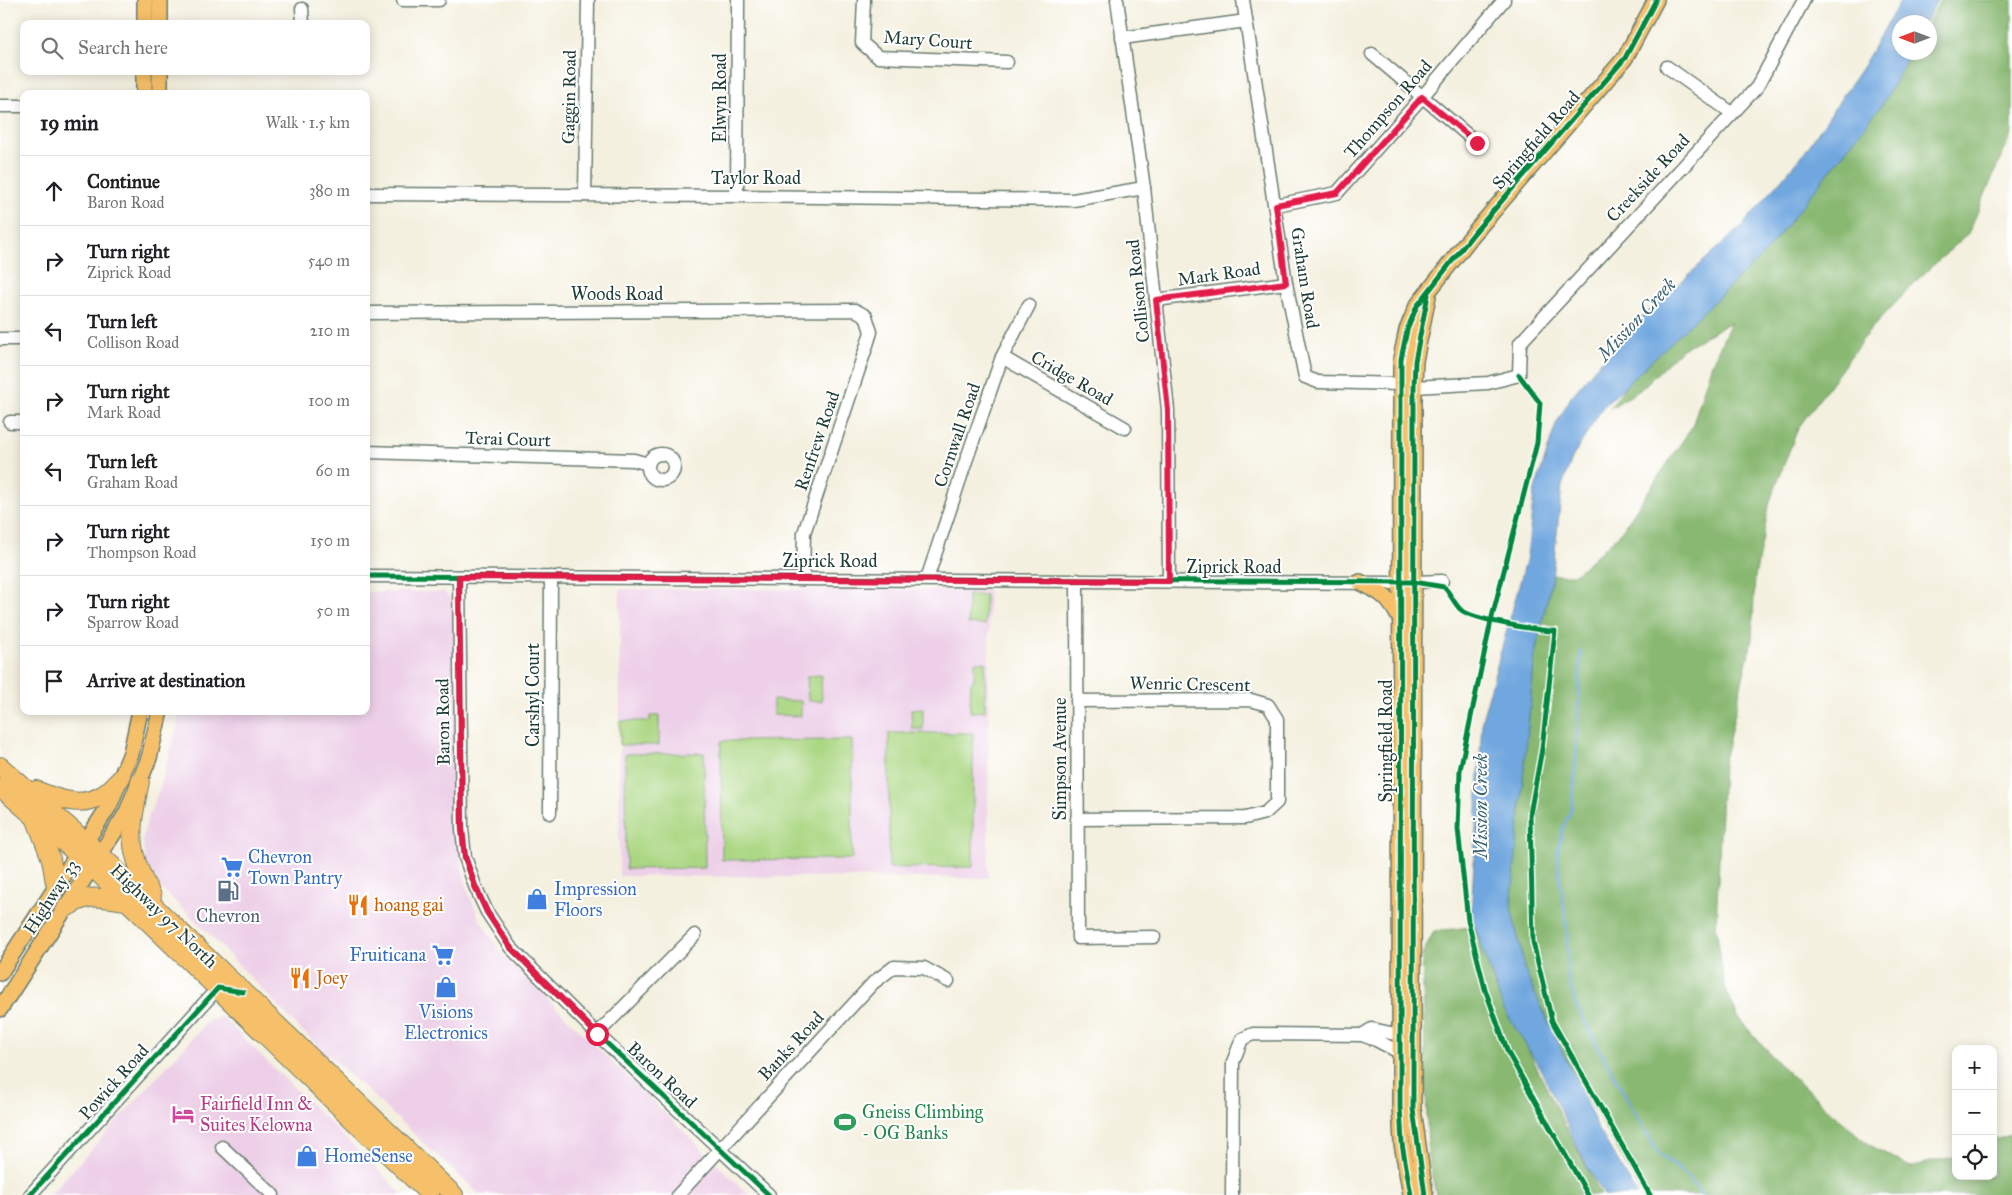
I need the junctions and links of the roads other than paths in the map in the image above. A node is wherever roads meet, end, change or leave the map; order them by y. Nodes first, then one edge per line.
1 (145, 0) edge
2 (160, 0) edge
3 (403, 0) edge
4 (439, 0) edge
5 (588, 0) edge
6 (738, 0) edge
7 (864, 0) edge
8 (1116, 0) edge
9 (1243, 0) edge
10 (1504, 0) edge
11 (1656, 0) edge
12 (1804, 0) edge
13 (302, 10) dead end
14 (144, 20) edge
15 (160, 20) edge
16 (303, 20) edge
17 (1246, 21) junction
18 (1122, 38) junction
19 (1372, 54) dead end
20 (1007, 62) dead end
21 (1667, 67) dead end
22 (144, 75) edge
23 (160, 75) edge
24 (144, 90) edge
25 (160, 90) edge
26 (1422, 97) junction
27 (0, 106) edge
28 (20, 106) edge
29 (1732, 113) junction
30 (1477, 143) dead end
31 (1144, 188) junction
32 (370, 194) edge
33 (585, 195) junction
34 (737, 196) junction
35 (1276, 205) junction
36 (1286, 283) junction
37 (1156, 300) junction
38 (1029, 305) dead end
39 (370, 314) edge
40 (866, 316) joint
41 (0, 339) edge
42 (20, 339) edge
43 (1002, 357) junction
44 (1519, 375) joint
45 (1408, 385) junction
46 (10, 422) dead end
47 (20, 422) edge
48 (1124, 428) dead end
49 (370, 452) edge
50 (648, 464) dead end
51 (370, 576) edge
52 (459, 577) junction
53 (551, 578) junction
54 (803, 579) junction
55 (928, 579) junction
56 (1077, 580) junction
57 (1169, 581) junction
58 (1442, 581) dead end
59 (1360, 582) junction
60 (1407, 582) junction
61 (1400, 618) junction
62 (1077, 701) junction
63 (139, 715) edge
64 (159, 715) edge
65 (0, 766) edge
66 (121, 778) junction
67 (140, 781) junction
68 (20, 783) junction
69 (0, 788) edge
70 (550, 814) dead end
71 (35, 818) junction
72 (1078, 819) junction
73 (81, 847) junction
74 (97, 861) junction
75 (56, 888) junction
76 (126, 901) junction
77 (66, 908) junction
78 (163, 914) junction
79 (695, 935) dead end
80 (1154, 937) dead end
81 (0, 973) edge
82 (948, 981) dead end
83 (218, 988) junction
84 (243, 992) junction
85 (0, 1009) edge
86 (597, 1034) junction
87 (1362, 1035) junction
88 (1406, 1036) junction
89 (1399, 1052) junction
90 (222, 1147) dead end
91 (720, 1148) junction
92 (30, 1195) edge
93 (273, 1195) edge
94 (430, 1195) edge
95 (454, 1195) edge
96 (678, 1195) edge
97 (769, 1195) edge
98 (1232, 1195) edge
99 (1411, 1195) edge
100 (1425, 1195) edge

1 - 14 main road
2 - 15 main road
3 - 4 street
5 - 33 street, Gaggin Road
6 - 34 street, Elwyn Road
7 - 20 street, Mary Court
8 - 18 street, Collison Road
9 - 17 street, Graham Road
10 - 26 street, Thompson Road
11 - 45 main road, Springfield Road
12 - 29 street, Creekside Road
13 - 16 street
17 - 18 street
17 - 35 street, Graham Road
18 - 31 street, Collison Road
19 - 26 street
21 - 29 street
22 - 24 main road
23 - 25 main road
26 - 30 street
26 - 35 street, Thompson Road
27 - 28 street
29 - 44 street, Creekside Road
31 - 34 street, Taylor Road
31 - 37 street, Collison Road
32 - 33 street, Taylor Road
33 - 34 street, Taylor Road
35 - 36 street, Graham Road
36 - 37 street, Mark Road
36 - 45 street, Graham Road
37 - 57 street, Collison Road
38 - 43 street, Cornwall Road
39 - 40 street, Woods Road
40 - 54 street, Renfrew Road
41 - 42 street
43 - 48 street, Cridge Road
43 - 55 street, Cornwall Road
44 - 45 street, Graham Road
45 - 60 main road, Springfield Road
46 - 47 street
49 - 50 street, Terai Court
51 - 52 street, Ziprick Road
52 - 53 street, Ziprick Road
52 - 86 street, Baron Road
53 - 54 street, Ziprick Road
53 - 70 street, Carshyl Court
54 - 55 street, Ziprick Road
55 - 56 street, Ziprick Road
56 - 57 street, Ziprick Road
56 - 62 street, Simpson Avenue
57 - 59 street, Ziprick Road
58 - 60 street, Ziprick Road
59 - 60 street, Ziprick Road
59 - 61 main road
60 - 61 main road, Springfield Road
60 - 88 main road, Springfield Road
61 - 88 main road, Springfield Road
62 - 72 street, Simpson Avenue
62 - 72 street, Wenric Crescent
63 - 66 main road, Highway 33
64 - 67 main road, Highway 33
65 - 68 highway, Highway 97 North
66 - 68 highway
66 - 73 main road, Highway 33
67 - 74 main road, Highway 33
67 - 78 highway
68 - 73 highway, Highway 97 North
69 - 71 highway, Highway 97 North
71 - 73 highway, Highway 97 North
71 - 75 highway
72 - 80 street, Simpson Avenue
73 - 74 highway, Highway 97 North
73 - 75 main road, Highway 33
74 - 76 highway, Highway 97 North
74 - 77 main road, Highway 33
74 - 78 highway, Highway 97 North
75 - 81 main road, Highway 33
76 - 77 highway
76 - 83 highway, Highway 97 North
77 - 85 main road, Highway 33
78 - 84 highway, Highway 97 North
79 - 86 street
82 - 91 street, Banks Road
83 - 84 highway
83 - 92 street, Powick Road
83 - 94 highway, Highway 97 North
84 - 95 highway, Highway 97 North
86 - 91 street, Baron Road
87 - 88 street
87 - 89 street
87 - 98 street
88 - 89 main road, Springfield Road
88 - 100 main road, Springfield Road
89 - 99 main road, Springfield Road
90 - 93 street
91 - 96 street, Banks Road
91 - 97 street, Baron Road

